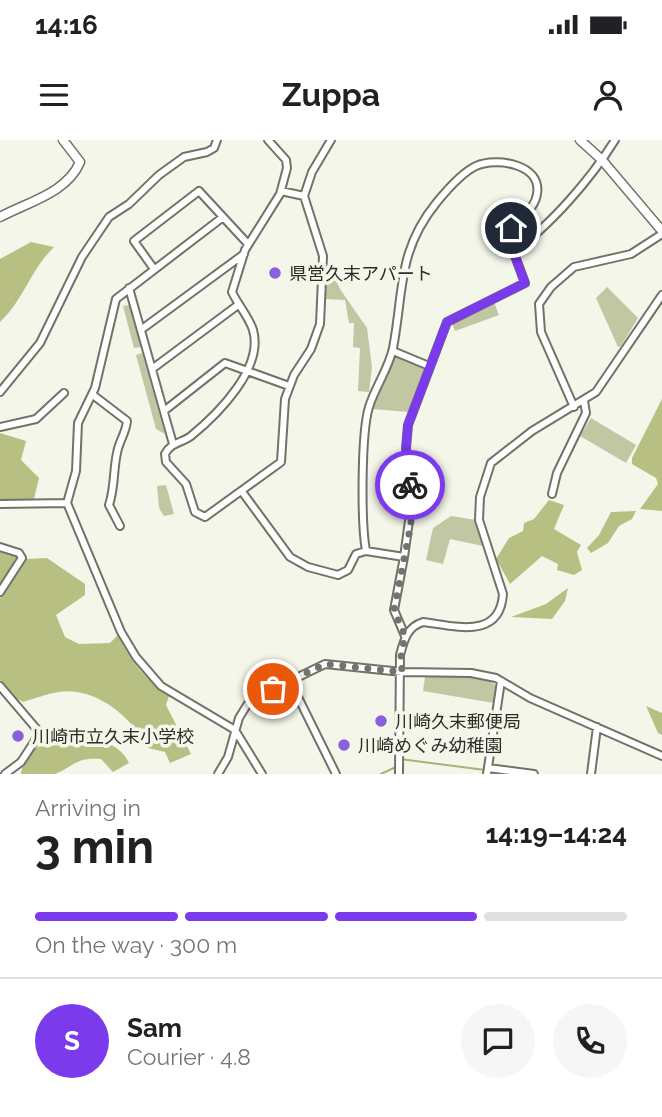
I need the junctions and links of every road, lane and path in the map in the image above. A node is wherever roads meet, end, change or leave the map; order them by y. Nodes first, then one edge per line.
1 (63, 140) edge
2 (217, 140) edge
3 (268, 140) edge
4 (331, 140) edge
5 (580, 140) edge
6 (615, 140) edge
7 (602, 160) junction
8 (281, 191) junction
9 (304, 197) junction
10 (0, 217) edge
11 (223, 217) junction
12 (662, 233) edge
13 (248, 244) junction
14 (513, 251) junction
15 (244, 254) junction
16 (154, 269) junction
17 (129, 288) junction
18 (662, 295) edge
19 (238, 305) junction
20 (142, 329) junction
21 (393, 351) junction
22 (429, 366) junction
23 (152, 369) junction
24 (247, 372) junction
25 (289, 386) junction
26 (0, 392) edge
27 (64, 393) dead end
28 (93, 395) junction
29 (584, 401) junction
30 (573, 407) junction
31 (163, 411) junction
32 (0, 427) edge
33 (173, 444) junction
34 (243, 493) junction
35 (552, 495) dead end
36 (67, 503) junction
37 (0, 504) edge
38 (120, 526) dead end
39 (0, 547) edge
40 (366, 551) junction
41 (404, 556) junction
42 (0, 592) edge
43 (405, 636) junction
44 (402, 672) junction
45 (501, 681) junction
46 (291, 683) junction
47 (0, 686) edge
48 (597, 727) junction
49 (235, 730) junction
50 (662, 756) edge
51 (488, 771) edge
52 (5, 774) edge
53 (218, 774) edge
54 (262, 774) edge
55 (336, 774) edge
56 (398, 774) edge
57 (534, 774) edge
58 (591, 774) edge

1 - 10 street
2 - 26 street
3 - 8 street
4 - 9 street
5 - 7 street
6 - 7 street
7 - 12 street
7 - 14 street
8 - 9 street
8 - 13 street
9 - 25 street
11 - 13 street
11 - 16 street
11 - 16 street
12 - 30 street
13 - 15 street
14 - 21 street
14 - 22 street
15 - 19 street
15 - 20 street
16 - 17 street
17 - 20 street
17 - 28 street
18 - 29 street
19 - 23 street
19 - 24 street
20 - 23 street
21 - 22 street
21 - 40 street
22 - 41 street
23 - 31 street
24 - 25 street
24 - 31 street
24 - 33 street
25 - 34 street
27 - 32 street
28 - 36 street
28 - 38 street
29 - 30 street
29 - 35 street
30 - 43 street
31 - 33 street
33 - 34 street
34 - 40 street
36 - 37 street
36 - 49 street
39 - 42 street
40 - 41 street
41 - 43 street
43 - 44 street
44 - 45 street
44 - 46 street
44 - 56 street
45 - 48 street
45 - 51 street
46 - 49 street
46 - 55 street
47 - 52 street
48 - 50 street
48 - 58 street
49 - 53 street
49 - 54 street
51 - 57 street

